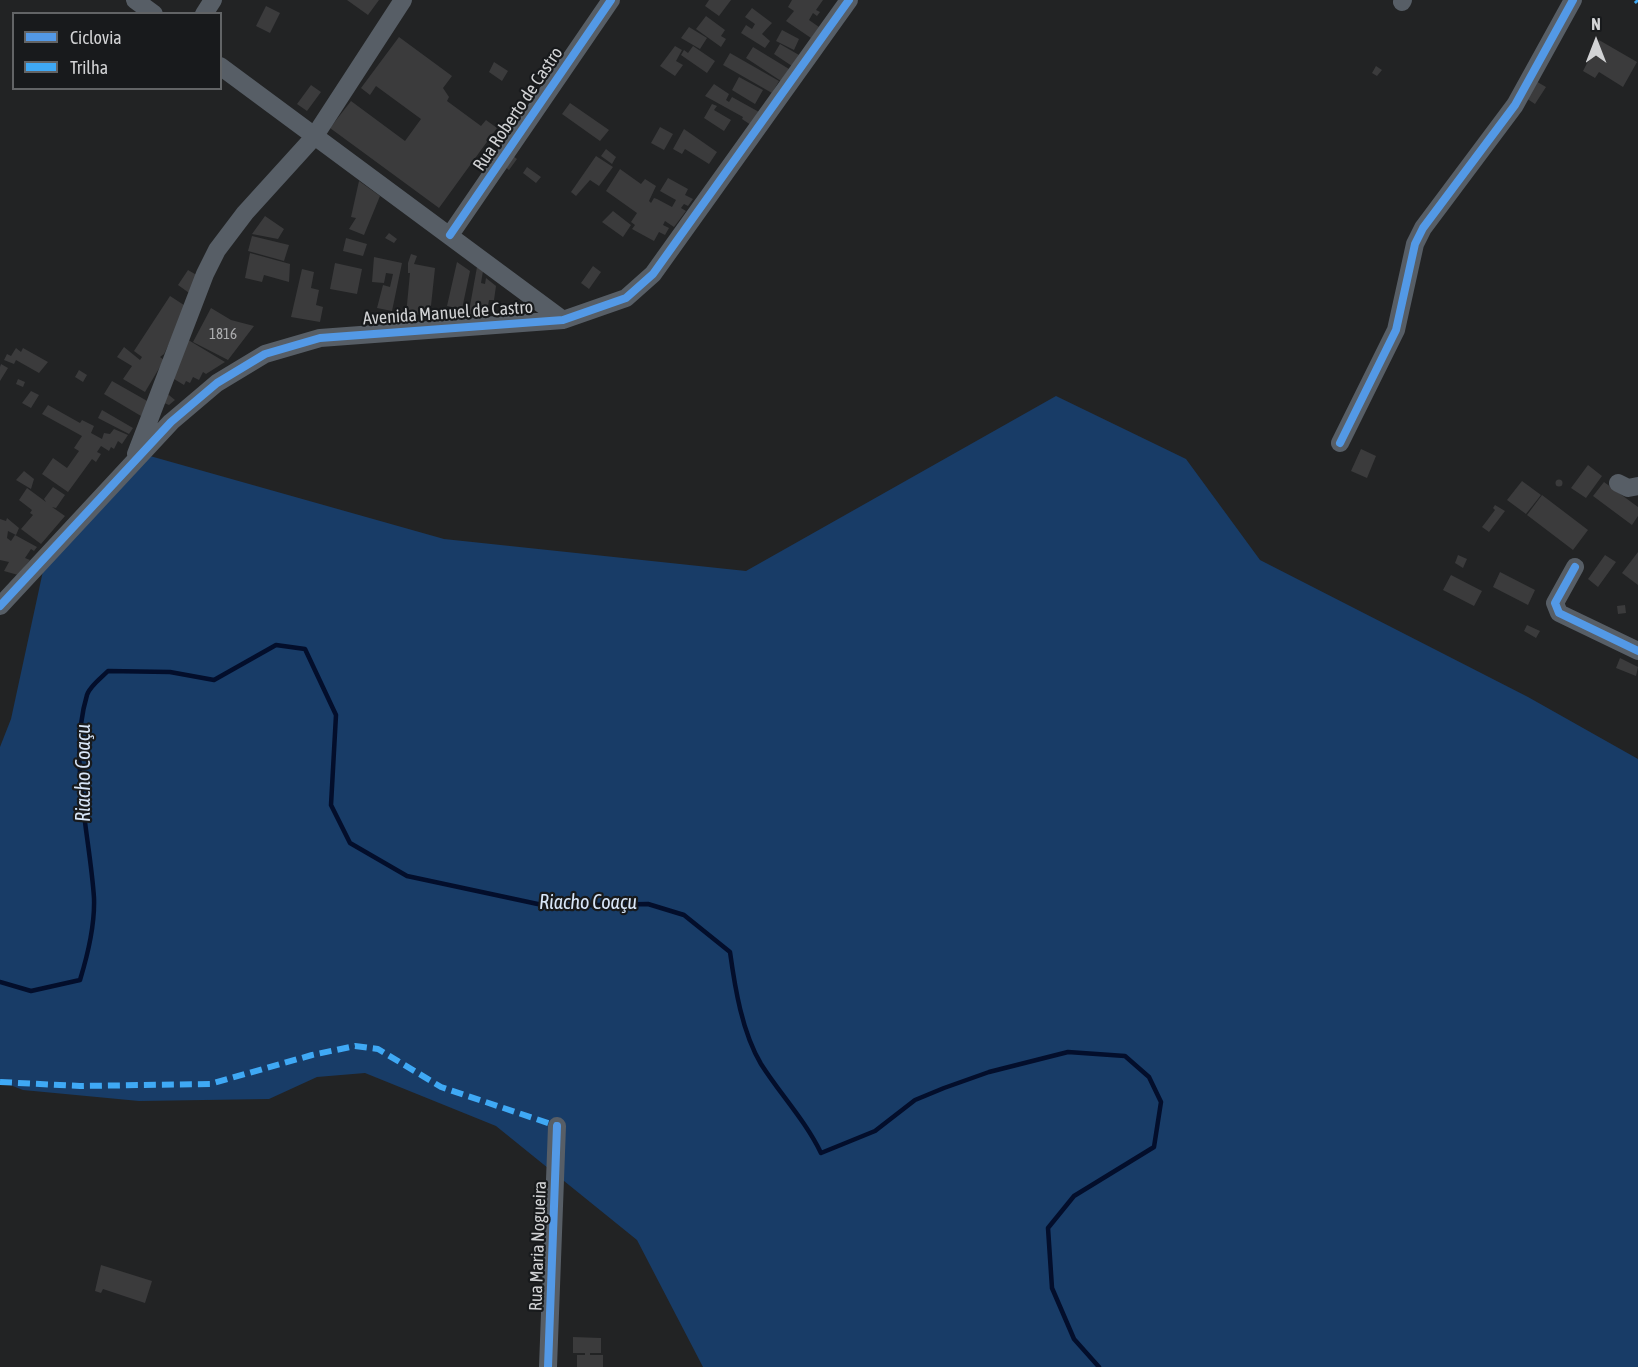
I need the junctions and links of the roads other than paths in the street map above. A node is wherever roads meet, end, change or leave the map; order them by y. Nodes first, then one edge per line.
1 (135, 0) edge
2 (403, 0) edge
3 (611, 0) edge
4 (849, 0) edge
5 (1573, 0) edge
6 (151, 12) edge
7 (222, 68) edge
8 (314, 137) junction
9 (450, 235) junction
10 (563, 320) junction
11 (1340, 443) dead end
12 (133, 461) junction
13 (1618, 483) dead end
14 (1638, 486) edge
15 (1575, 567) dead end
16 (0, 606) edge
17 (1638, 651) edge
18 (557, 1126) dead end
19 (548, 1367) edge

1 - 6 street
2 - 8 street
3 - 9 street, Rua Roberto de Castro
4 - 10 street, Avenida Manuel de Castro
5 - 11 street
7 - 8 street
8 - 9 street
8 - 12 street
9 - 10 street
10 - 12 street, Avenida Manuel de Castro
12 - 16 street, Avenida Manuel de Castro
13 - 14 street
15 - 17 street
18 - 19 street, Rua Maria Nogueira

